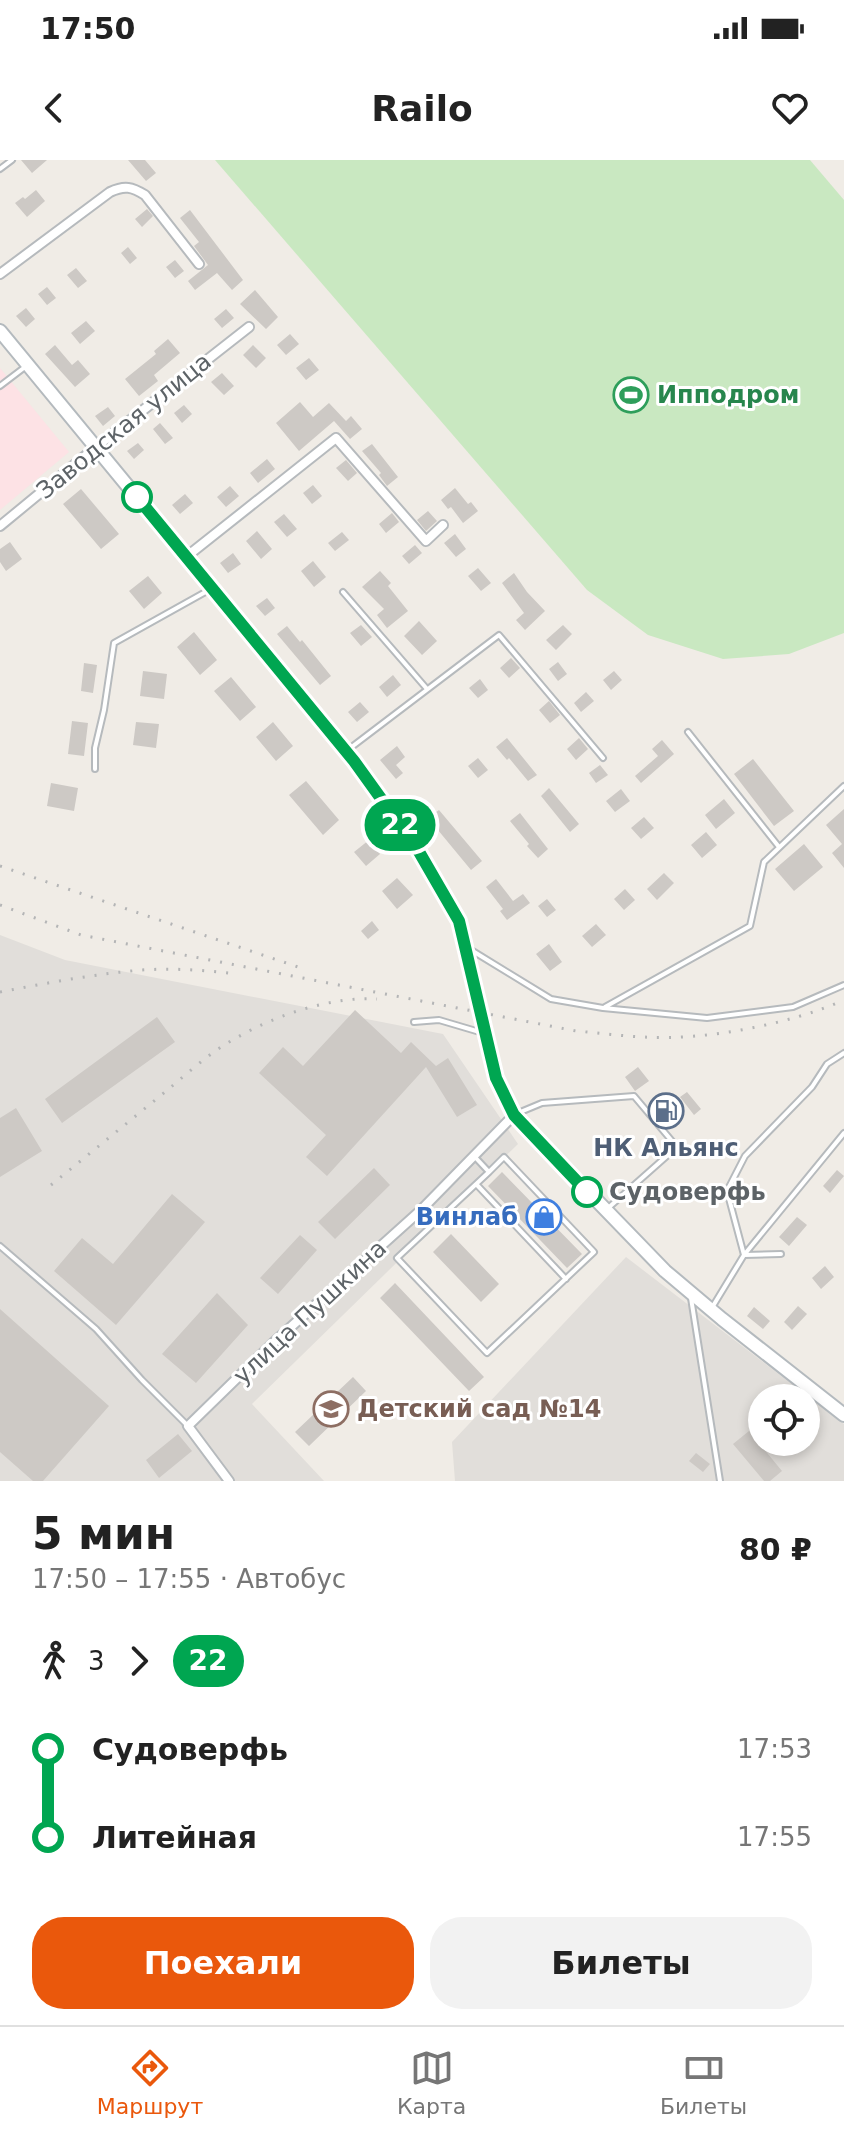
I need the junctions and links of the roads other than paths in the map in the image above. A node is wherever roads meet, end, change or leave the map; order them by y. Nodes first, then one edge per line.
1 (12, 160) edge
2 (0, 169) edge
3 (199, 264) dead end
4 (0, 274) edge
5 (249, 327) dead end
6 (0, 331) edge
7 (26, 365) junction
8 (0, 386) edge
9 (96, 447) junction
10 (443, 525) dead end
11 (0, 526) edge
12 (186, 557) junction
13 (211, 588) junction
14 (343, 592) dead end
15 (427, 689) junction
16 (688, 732) dead end
17 (346, 752) junction
18 (603, 758) dead end
19 (95, 769) dead end
20 (844, 786) edge
21 (779, 847) junction
22 (465, 947) junction
23 (844, 985) edge
24 (603, 1008) junction
25 (414, 1022) dead end
26 (486, 1033) junction
27 (844, 1053) edge
28 (514, 1115) junction
29 (844, 1133) edge
30 (474, 1156) junction
31 (489, 1172) junction
32 (476, 1184) junction
33 (605, 1211) junction
34 (0, 1246) edge
35 (781, 1254) dead end
36 (744, 1255) junction
37 (566, 1279) junction
38 (691, 1293) junction
39 (711, 1310) junction
40 (844, 1415) edge
41 (188, 1426) junction
42 (229, 1481) edge
43 (720, 1481) edge

1 - 2 lane
3 - 4 street
5 - 9 street, Заводская улица
6 - 7 street
7 - 8 lane
7 - 9 street
9 - 11 street, Заводская улица
9 - 12 street
10 - 12 street
12 - 13 street
13 - 17 street
13 - 19 lane
14 - 15 lane
15 - 17 lane
15 - 18 lane
16 - 21 lane
17 - 22 street
20 - 21 lane
21 - 24 lane
22 - 24 lane
22 - 26 street
23 - 24 lane
25 - 26 lane
26 - 28 street
27 - 36 lane
28 - 30 street, улица Пушкина
28 - 33 street
28 - 33 lane
29 - 36 lane
30 - 31 lane
30 - 41 street, улица Пушкина
31 - 32 lane
31 - 37 lane
32 - 37 lane
32 - 37 lane
33 - 38 street
34 - 41 lane
35 - 36 lane
36 - 39 lane
38 - 39 street
38 - 43 lane
39 - 40 street
41 - 42 street

